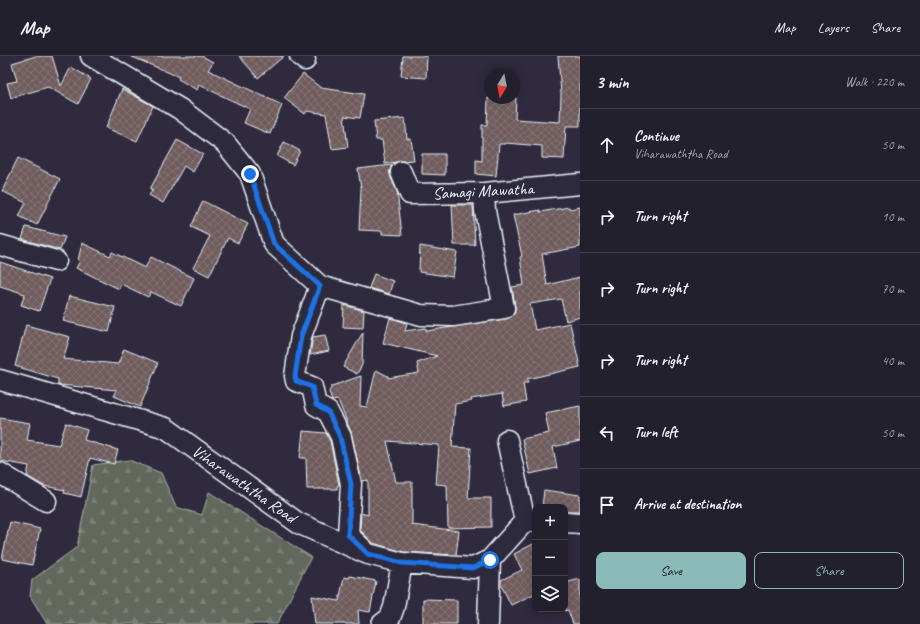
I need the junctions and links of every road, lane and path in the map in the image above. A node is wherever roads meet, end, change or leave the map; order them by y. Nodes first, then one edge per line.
1 (91, 56) edge
2 (400, 172) dead end
3 (580, 184) edge
4 (484, 193) junction
5 (0, 245) edge
6 (56, 261) dead end
7 (320, 286) junction
8 (0, 380) edge
9 (507, 440) dead end
10 (0, 473) edge
11 (46, 501) dead end
12 (530, 521) edge
13 (568, 522) edge
14 (580, 523) edge
15 (368, 554) junction
16 (490, 560) junction
17 (402, 563) junction
18 (382, 624) edge
19 (488, 624) edge

1 - 7 street
2 - 4 street, Samagi Mawatha
3 - 4 street, Samagi Mawatha
4 - 7 street
5 - 6 street
7 - 15 street
8 - 15 street, Viharawaththa Road
9 - 12 street
10 - 11 street
12 - 16 street
13 - 14 street
15 - 17 street, Viharawaththa Road
16 - 17 street, Viharawaththa Road
16 - 19 street
17 - 18 street

